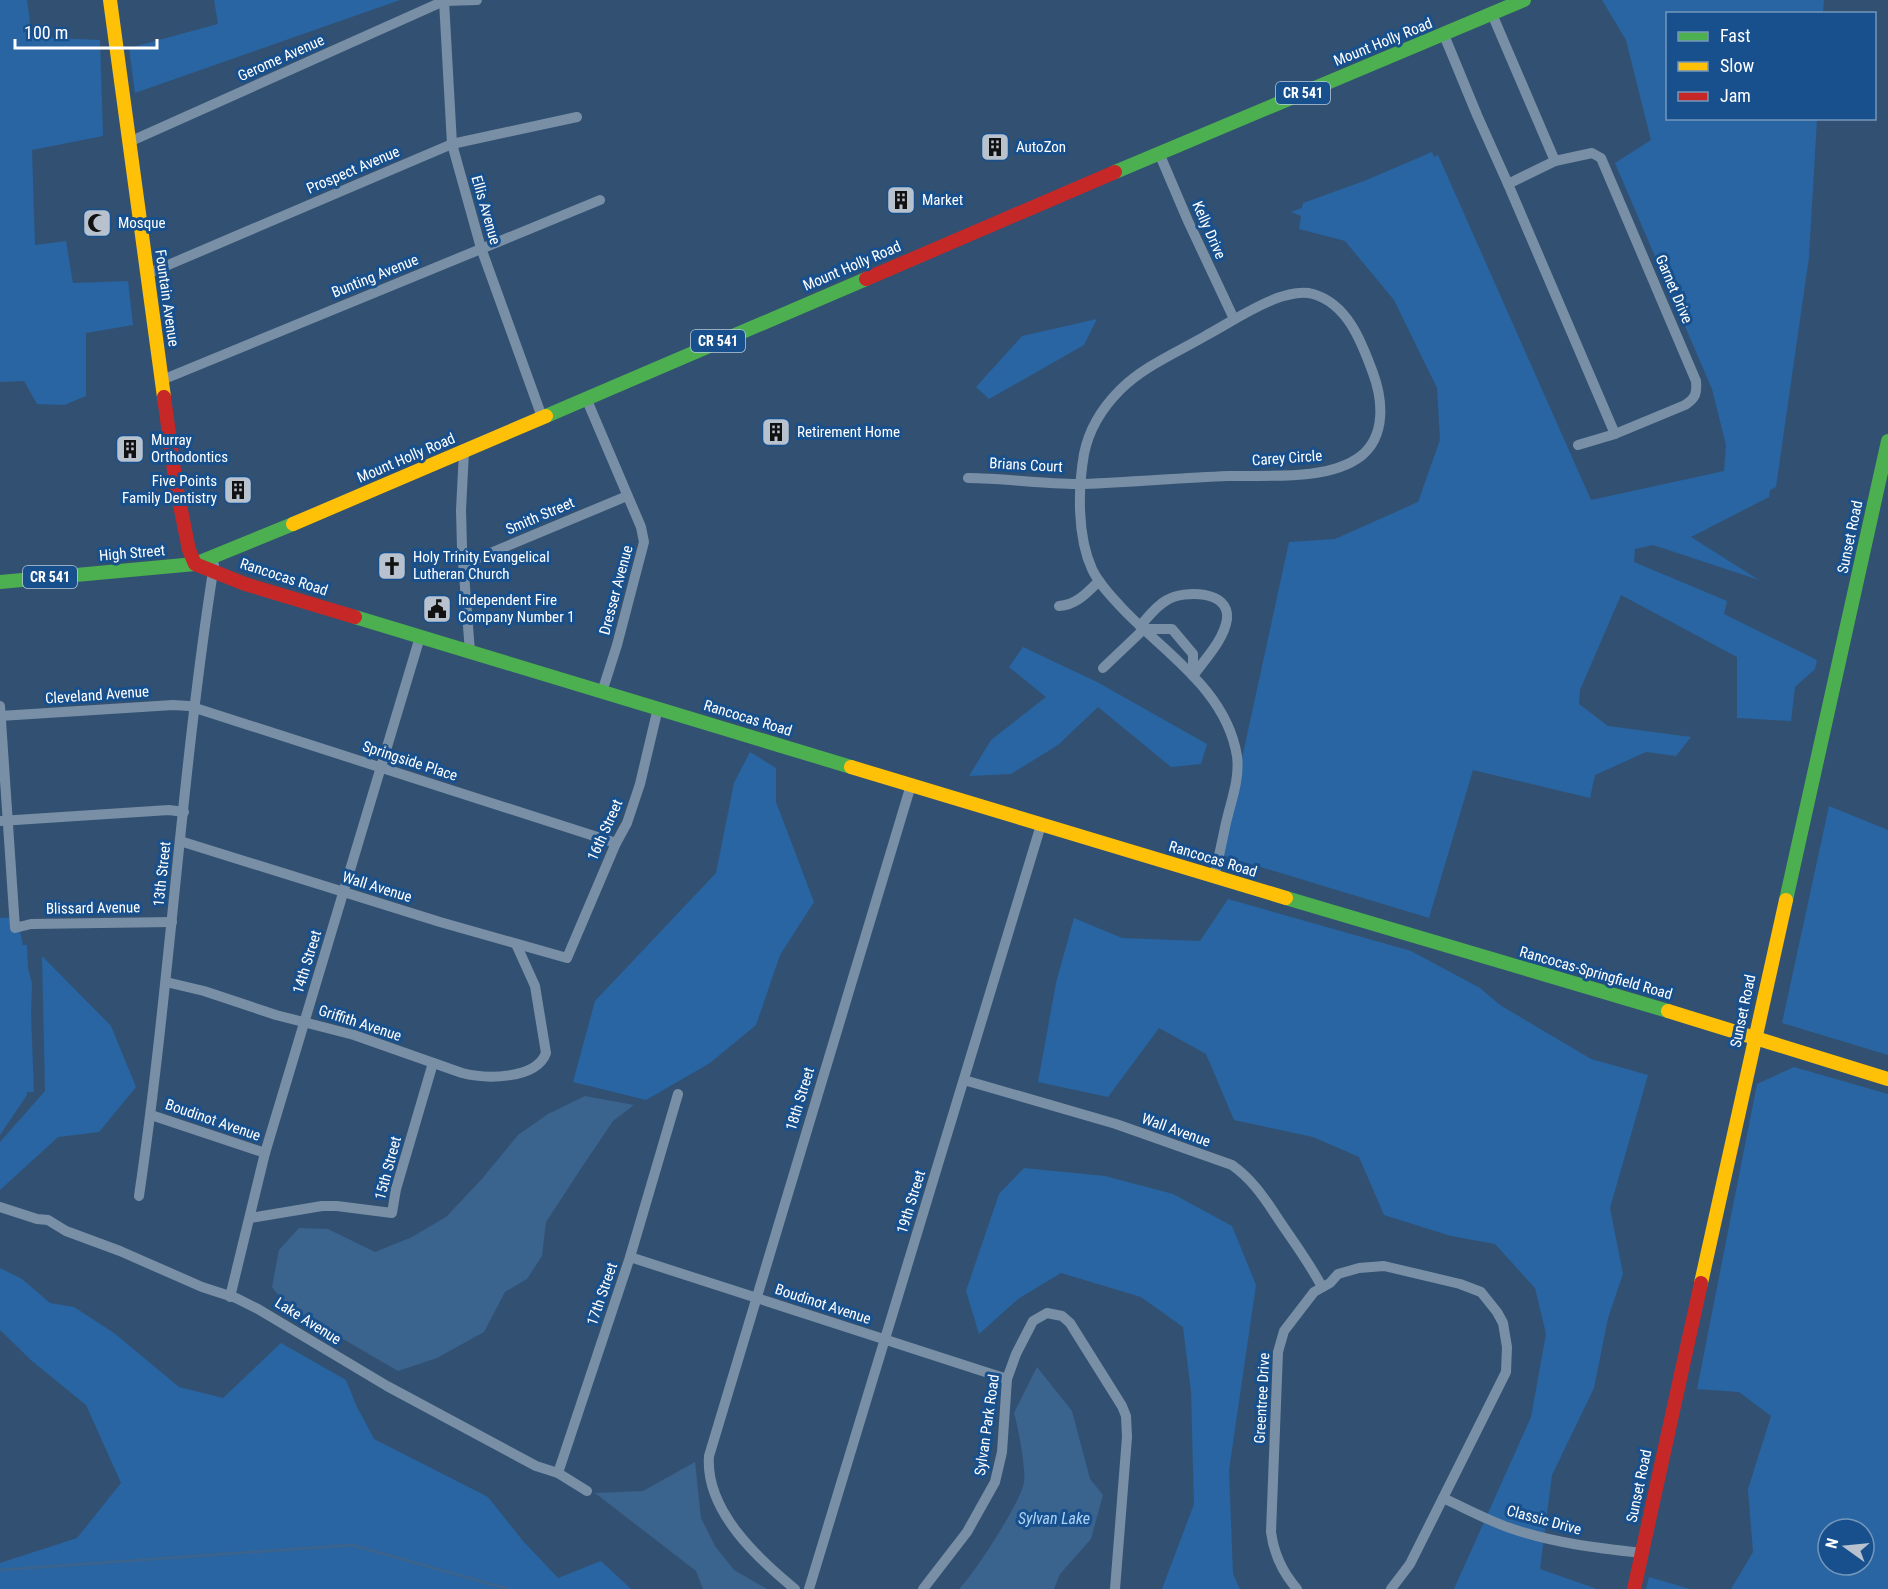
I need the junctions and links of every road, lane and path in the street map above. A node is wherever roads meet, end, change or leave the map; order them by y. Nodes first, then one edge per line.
1 (110, 0) edge
2 (477, 0) edge
3 (1524, 0) edge
4 (444, 2) junction
5 (1492, 14) junction
6 (1444, 34) junction
7 (577, 117) dead end
8 (129, 142) junction
9 (452, 144) junction
10 (1159, 153) junction
11 (1555, 161) junction
12 (1508, 184) junction
13 (600, 200) dead end
14 (481, 249) junction
15 (147, 274) junction
16 (1234, 319) junction
17 (162, 380) junction
18 (586, 398) junction
19 (542, 417) junction
20 (1615, 434) junction
21 (1888, 441) edge
22 (1578, 446) dead end
23 (464, 451) junction
24 (968, 478) dead end
25 (1082, 484) junction
26 (627, 496) junction
27 (215, 563) junction
28 (195, 564) junction
29 (464, 564) junction
30 (1099, 581) junction
31 (0, 582) edge
32 (1059, 606) dead end
33 (1142, 628) junction
34 (420, 637) junction
35 (471, 652) junction
36 (1103, 668) dead end
37 (1193, 676) junction
38 (602, 692) junction
39 (0, 706) edge
40 (195, 708) junction
41 (658, 708) junction
42 (0, 716) edge
43 (381, 768) junction
44 (911, 785) junction
45 (184, 812) junction
46 (4, 820) edge
47 (1041, 825) junction
48 (180, 842) junction
49 (616, 843) junction
50 (1214, 876) junction
51 (343, 893) junction
52 (1294, 900) joint
53 (172, 922) junction
54 (516, 944) junction
55 (567, 958) joint
56 (166, 982) junction
57 (305, 1022) junction
58 (1755, 1037) junction
59 (433, 1063) junction
60 (1888, 1079) edge
61 (964, 1080) junction
62 (678, 1094) dead end
63 (151, 1114) junction
64 (265, 1153) junction
65 (139, 1196) dead end
66 (0, 1207) edge
67 (250, 1218) junction
68 (630, 1257) junction
69 (1322, 1287) junction
70 (230, 1297) junction
71 (756, 1298) junction
72 (885, 1339) junction
73 (1007, 1379) junction
74 (558, 1473) junction
75 (587, 1491) dead end
76 (1443, 1498) junction
77 (1642, 1553) junction
78 (795, 1589) edge
79 (809, 1589) edge
80 (923, 1589) edge
81 (1115, 1589) edge
82 (1297, 1589) edge
83 (1391, 1589) edge
84 (1634, 1589) edge

1 - 8 main road, Fountain Avenue
2 - 4 street
3 - 5 main road, Mount Holly Road / CR 541
4 - 8 street, Gerome Avenue
4 - 9 street, Ellis Avenue
5 - 6 main road, Mount Holly Road / CR 541
5 - 11 street
6 - 10 main road, Mount Holly Road / CR 541
6 - 12 street
7 - 9 street, Prospect Avenue
8 - 15 main road, Fountain Avenue
9 - 14 street, Ellis Avenue
9 - 15 street, Prospect Avenue
10 - 16 street, Kelly Drive
10 - 18 main road, Mount Holly Road / CR 541
11 - 12 street, Garnet Drive
11 - 20 street, Garnet Drive
12 - 20 street
13 - 14 street, Bunting Avenue
14 - 17 street, Bunting Avenue
14 - 19 street, Ellis Avenue
15 - 17 main road, Fountain Avenue
16 - 25 street, Carey Circle
16 - 25 street, Carey Circle
17 - 28 main road, Fountain Avenue
18 - 19 main road, Mount Holly Road / CR 541
18 - 26 street, Dresser Avenue
19 - 23 main road, Mount Holly Road / CR 541
20 - 22 street, Garnet Drive
21 - 58 main road, Sunset Road
23 - 27 main road, Mount Holly Road / CR 541
23 - 29 street
24 - 25 street, Brians Court
25 - 30 street, Carey Circle
26 - 29 street, Smith Street
26 - 38 street, Dresser Avenue
27 - 28 main road, Mount Holly Road / CR 541
27 - 34 main road, Rancocas Road
27 - 40 street, 13th Street
28 - 31 main road, High Street / CR 541
29 - 35 street
30 - 32 street
30 - 33 street, Carey Circle
33 - 36 street
33 - 37 street, Carey Circle
33 - 37 street
33 - 37 street
34 - 35 main road, Rancocas Road
34 - 43 street, 14th Street
35 - 38 main road, Rancocas Road
37 - 50 street, Carey Circle
38 - 41 main road, Rancocas Road
39 - 42 street
40 - 42 street, Cleveland Avenue
40 - 43 street, Springside Place
40 - 45 street, 13th Street
41 - 44 main road, Rancocas Road
41 - 49 street, 16th Street
42 - 46 street
43 - 49 street, Springside Place
43 - 51 street, 14th Street
44 - 47 main road, Rancocas Road
44 - 71 street, 18th Street
45 - 46 street
45 - 48 street, 13th Street
46 - 53 street, Blissard Avenue
47 - 50 main road, Rancocas Road
47 - 61 street, 19th Street
48 - 51 street, Wall Avenue
48 - 53 street, 13th Street
49 - 55 street, 16th Street
50 - 52 main road, Rancocas Road
51 - 54 street, Wall Avenue
51 - 57 street, 14th Street
52 - 58 main road, Rancocas-Springfield Road
53 - 56 street, 13th Street
54 - 55 street, Wall Avenue
54 - 59 street, Griffith Avenue
56 - 57 street, Griffith Avenue
56 - 63 street, 13th Street
57 - 59 street, Griffith Avenue
57 - 64 street, 14th Street
58 - 60 main road, Rancocas-Springfield Road
58 - 77 main road, Sunset Road
59 - 67 street, 15th Street
61 - 69 street, Wall Avenue
61 - 72 street, 19th Street
62 - 68 street, 17th Street
63 - 64 street, Boudinot Avenue
63 - 65 street, 13th Street
64 - 67 street, 14th Street
66 - 70 street, Lake Avenue
67 - 70 street, 14th Street
68 - 71 street, Boudinot Avenue
68 - 74 street, 17th Street
69 - 76 street, Greentree Drive
69 - 82 street, Greentree Drive
70 - 74 street, Lake Avenue
71 - 72 street, Boudinot Avenue
71 - 78 street, 18th Street
72 - 73 street, Boudinot Avenue
72 - 79 street, 19th Street
73 - 80 street, Sylvan Park Road
73 - 81 street, Sylvan Park Road
74 - 75 street, Lake Avenue
76 - 77 street, Classic Drive
76 - 83 street, Greentree Drive
77 - 84 main road, Sunset Road

